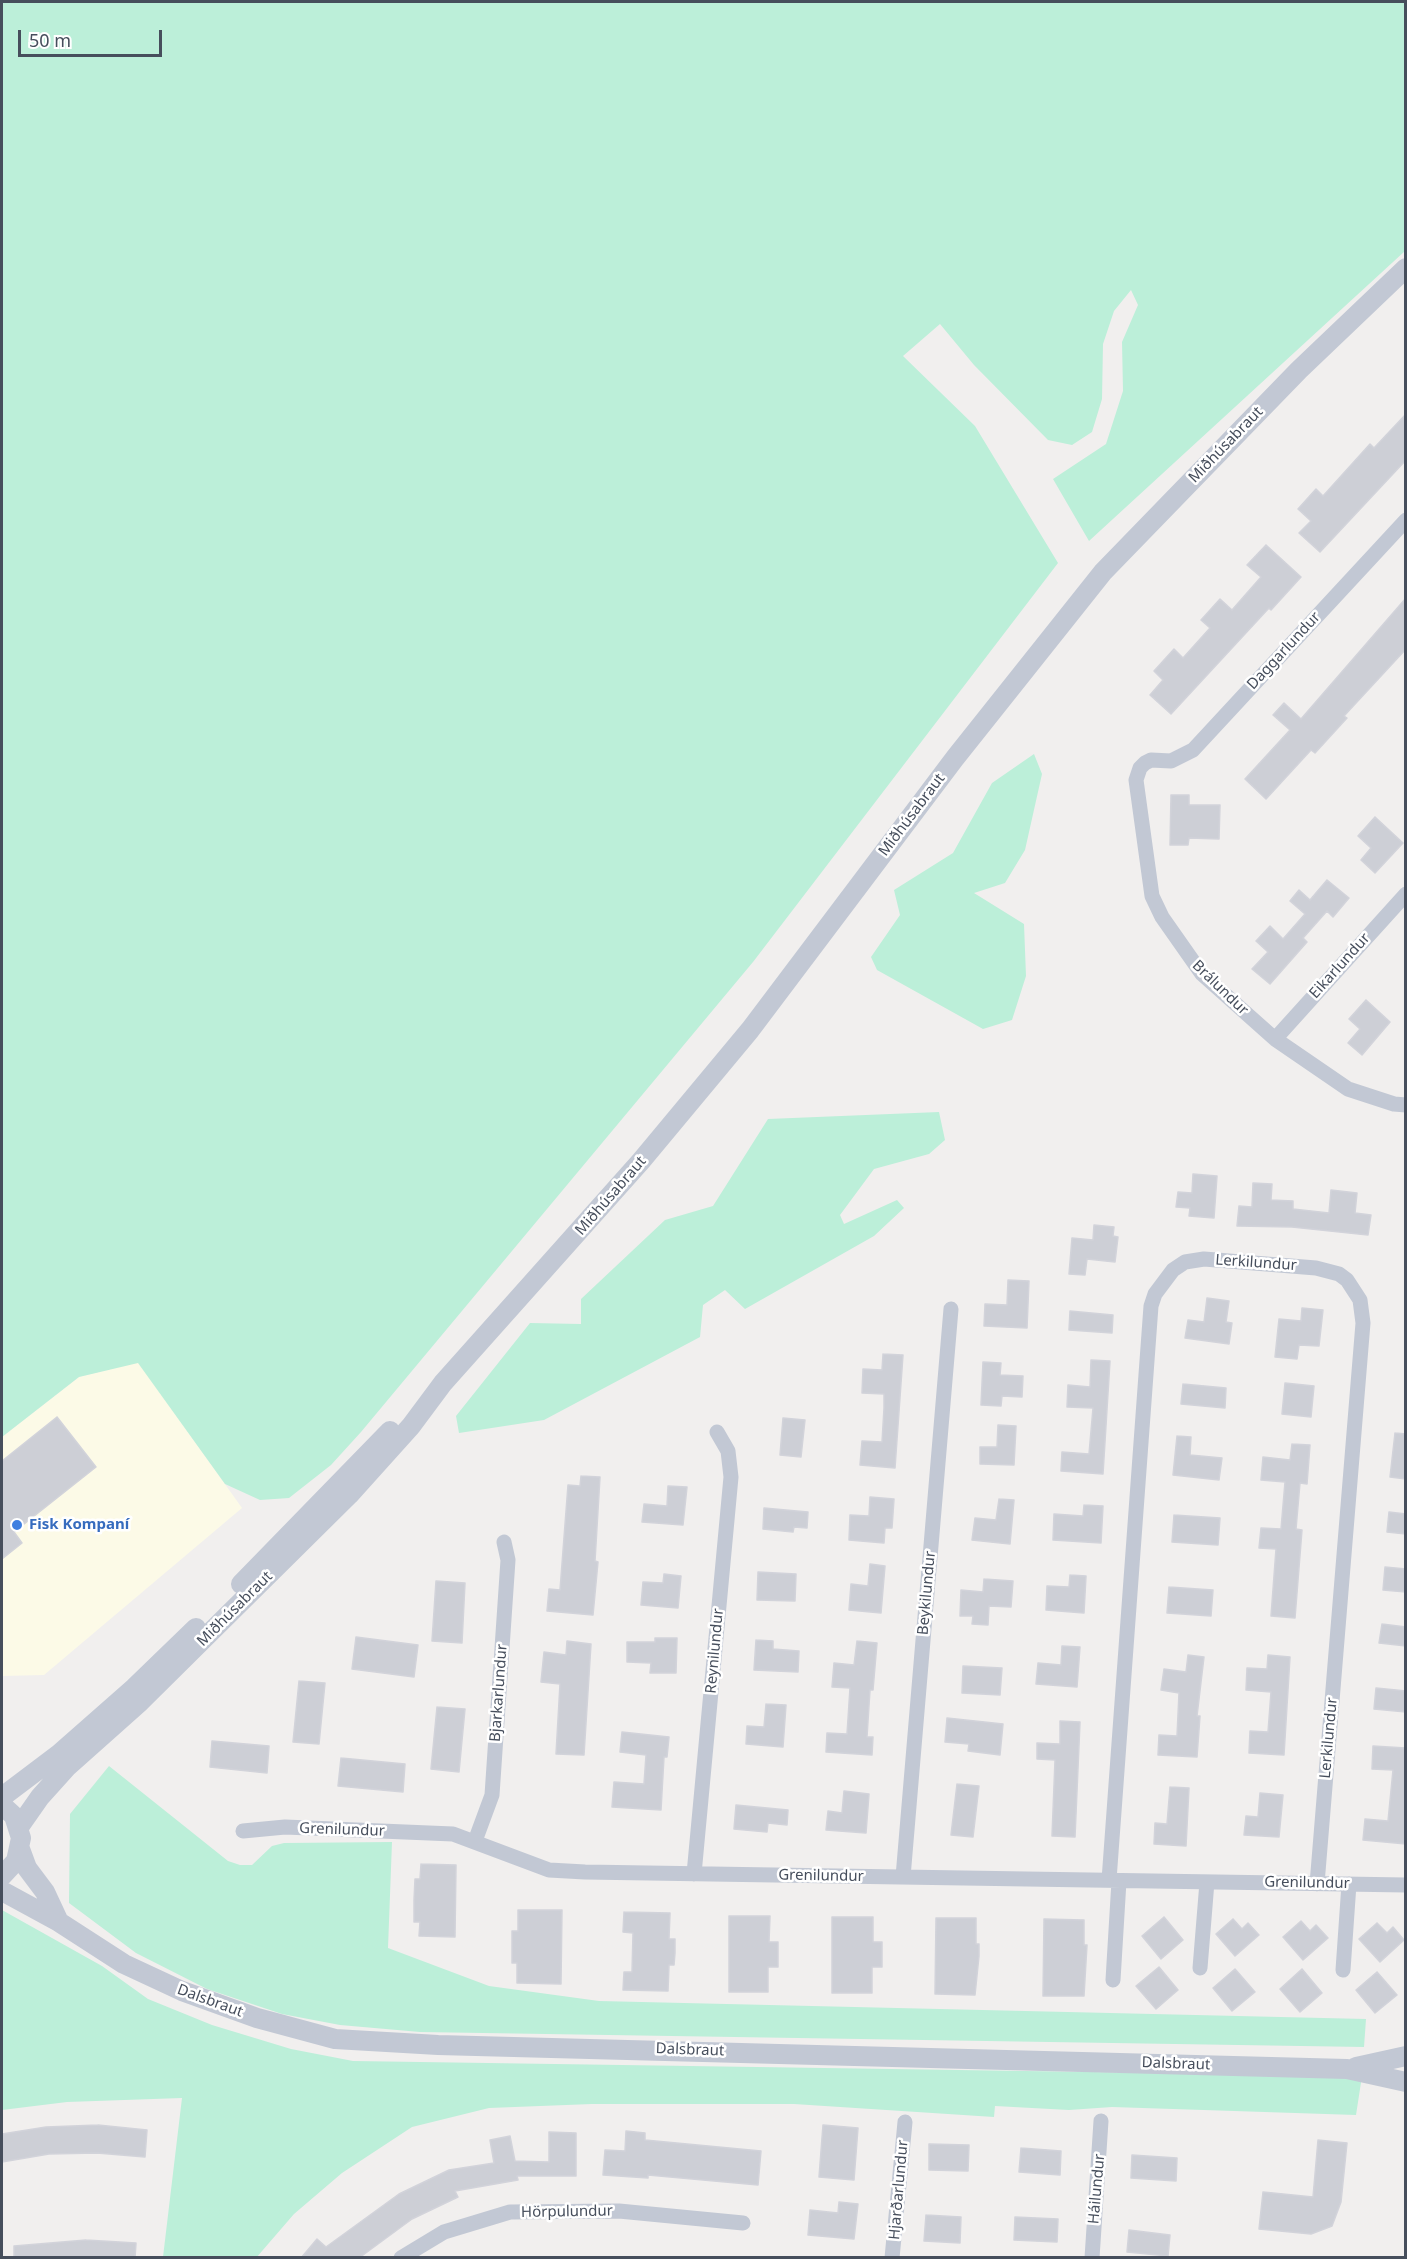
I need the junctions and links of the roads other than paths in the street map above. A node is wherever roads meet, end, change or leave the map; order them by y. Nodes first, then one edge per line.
1 (1406, 268) edge
2 (1406, 520) edge
3 (1151, 760) joint
4 (1406, 894) edge
5 (1275, 1039) junction
6 (1406, 1105) edge
7 (951, 1309) dead end
8 (443, 1383) junction
9 (717, 1432) dead end
10 (504, 1542) dead end
11 (2, 1797) edge
12 (2, 1805) edge
13 (19, 1827) junction
14 (243, 1831) dead end
15 (475, 1841) junction
16 (20, 1849) junction
17 (694, 1874) junction
18 (2, 1876) edge
19 (903, 1877) junction
20 (1114, 1881) junction
21 (1207, 1882) junction
22 (1317, 1884) junction
23 (1349, 1884) junction
24 (1406, 1885) edge
25 (2, 1891) edge
26 (59, 1922) junction
27 (1200, 1968) dead end
28 (1343, 1970) dead end
29 (1113, 1980) dead end
30 (1406, 2056) edge
31 (1347, 2069) junction
32 (1406, 2082) edge
33 (1101, 2121) dead end
34 (905, 2122) dead end
35 (743, 2223) dead end
36 (401, 2258) edge
37 (892, 2258) edge
38 (1092, 2258) edge

1 - 8 street, Miðhúsabraut
2 - 3 street, Daggarlundur
3 - 5 street, Brálundur
4 - 5 street, Eikarlundur
5 - 6 street, Brálundur
7 - 19 street, Beykilundur
8 - 11 street, Miðhúsabraut
8 - 13 street, Miðhúsabraut
9 - 17 street, Reynilundur
10 - 15 street, Bjarkarlundur
12 - 13 street
13 - 16 street
14 - 15 street, Grenilundur
15 - 17 street, Grenilundur
16 - 18 street
16 - 26 street
17 - 19 street, Grenilundur
19 - 20 street, Grenilundur
20 - 21 street, Grenilundur
20 - 22 street, Lerkilundur
20 - 29 street, Lerkilundur
21 - 22 street, Grenilundur
21 - 27 street
22 - 23 street, Grenilundur
23 - 24 street, Grenilundur
23 - 28 street
25 - 26 street, Dalsbraut
26 - 31 street, Dalsbraut
30 - 31 street, Dalsbraut
31 - 32 street, Dalsbraut
33 - 38 street, Háilundur
34 - 37 street, Hjarðarlundur
35 - 36 street, Hörpulundur

